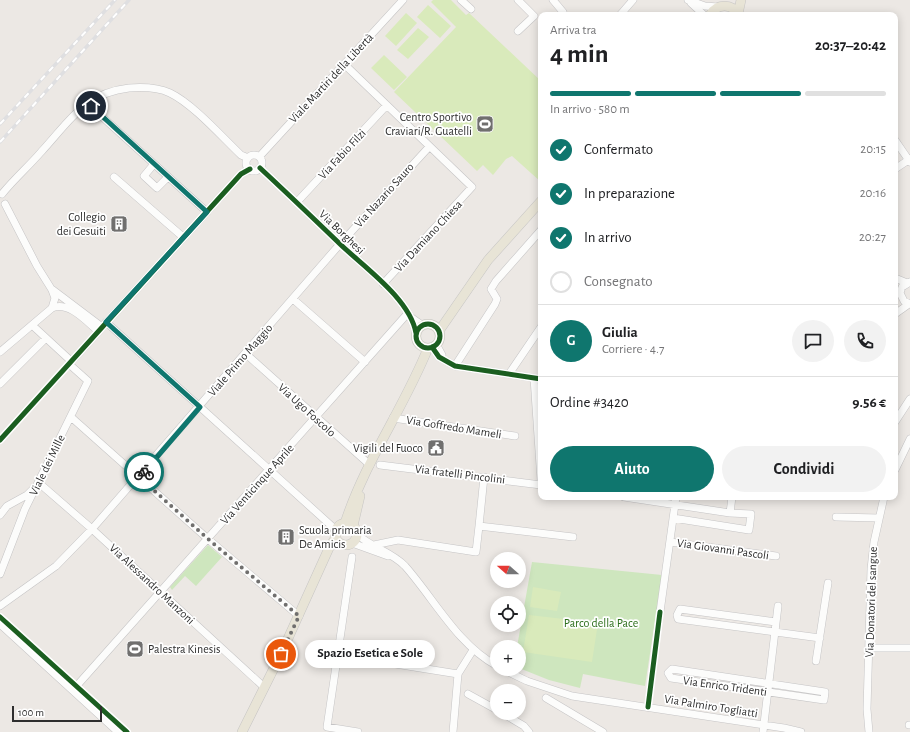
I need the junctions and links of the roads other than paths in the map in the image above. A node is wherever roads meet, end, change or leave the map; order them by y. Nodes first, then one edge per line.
1 (403, 0) edge
2 (461, 0) edge
3 (518, 0) edge
4 (553, 0) edge
5 (632, 0) edge
6 (688, 0) edge
7 (741, 0) edge
8 (726, 4) edge
9 (471, 9) dead end
10 (563, 12) dead end
11 (622, 12) edge
12 (701, 12) edge
13 (714, 12) edge
14 (735, 12) edge
15 (739, 12) edge
16 (518, 31) dead end
17 (344, 64) junction
18 (87, 103) junction
19 (386, 106) junction
20 (898, 144) edge
21 (428, 147) junction
22 (259, 157) junction
23 (248, 158) junction
24 (910, 160) edge
25 (154, 164) junction
26 (898, 167) edge
27 (260, 168) junction
28 (250, 169) junction
29 (168, 176) junction
30 (114, 177) dead end
31 (1, 193) edge
32 (297, 202) junction
33 (538, 204) edge
34 (2, 207) edge
35 (207, 212) junction
36 (538, 233) edge
37 (183, 237) junction
38 (340, 244) junction
39 (898, 279) edge
40 (908, 281) edge
41 (383, 284) junction
42 (898, 286) edge
43 (52, 290) junction
44 (901, 293) junction
45 (293, 299) junction
46 (898, 302) edge
47 (909, 304) edge
48 (52, 308) junction
49 (898, 310) edge
50 (408, 314) junction
51 (32, 325) junction
52 (422, 325) junction
53 (102, 327) junction
54 (436, 328) junction
55 (538, 331) edge
56 (416, 333) junction
57 (46, 338) junction
58 (418, 344) junction
59 (432, 346) junction
60 (1, 349) edge
61 (246, 354) junction
62 (365, 362) junction
63 (70, 363) junction
64 (452, 364) junction
65 (415, 374) junction
66 (509, 374) junction
67 (538, 378) edge
68 (0, 384) edge
69 (910, 399) edge
70 (200, 407) junction
71 (71, 417) junction
72 (898, 417) edge
73 (316, 418) junction
74 (393, 418) junction
75 (515, 436) dead end
76 (910, 439) edge
77 (374, 463) junction
78 (898, 464) edge
79 (270, 469) junction
80 (139, 477) junction
81 (484, 477) junction
82 (38, 483) junction
83 (538, 485) edge
84 (643, 500) edge
85 (675, 500) edge
86 (732, 500) edge
87 (883, 500) edge
88 (18, 501) junction
89 (674, 505) junction
90 (25, 509) junction
91 (730, 514) junction
92 (0, 515) edge
93 (836, 517) dead end
94 (673, 518) junction
95 (879, 518) junction
96 (479, 526) junction
97 (352, 527) junction
98 (92, 529) junction
99 (336, 534) junction
100 (572, 537) dead end
101 (208, 539) junction
102 (398, 540) junction
103 (670, 542) junction
104 (350, 544) junction
105 (374, 545) junction
106 (352, 556) dead end
107 (776, 556) dead end
108 (396, 559) junction
109 (0, 574) edge
110 (316, 580) junction
111 (828, 583) dead end
112 (160, 592) junction
113 (0, 606) edge
114 (778, 606) dead end
115 (660, 612) dead end
116 (299, 616) junction
117 (776, 622) junction
118 (0, 624) edge
119 (776, 631) junction
120 (820, 638) junction
121 (869, 648) junction
122 (910, 648) edge
123 (473, 650) junction
124 (339, 655) junction
125 (816, 660) dead end
126 (490, 661) edge
127 (458, 674) junction
128 (517, 676) edge
129 (770, 684) junction
130 (264, 687) junction
131 (73, 690) junction
132 (769, 692) junction
133 (468, 694) dead end
134 (546, 698) dead end
135 (490, 706) edge
136 (867, 709) junction
137 (514, 720) edge
138 (764, 728) edge
139 (455, 731) edge
140 (118, 732) edge
141 (242, 732) edge
142 (358, 732) edge
143 (529, 732) edge
144 (603, 732) edge
145 (801, 732) edge
146 (863, 732) edge
147 (869, 732) edge

1 - 17 street, Viale Martiri della Libertà
2 - 9 street
3 - 16 street
4 - 10 street
5 - 11 street
6 - 8 street
6 - 12 street
7 - 15 main road
8 - 13 main road
8 - 14 main road
17 - 19 street
17 - 22 street, Viale Martiri della Libertà
18 - 23 street
18 - 25 street
18 - 31 street
19 - 21 street
19 - 32 street, Via Fabio Filzi
20 - 24 street
21 - 38 street, Via Nazario Sauro
21 - 41 street, Via Damiano Chiesa
22 - 23 street
22 - 27 street
23 - 28 street
24 - 26 street
25 - 29 street
25 - 29 street
27 - 28 street
27 - 32 street, Via Borghesi
28 - 35 street
29 - 35 street
30 - 37 street
31 - 34 street
32 - 38 street, Via Borghesi
33 - 54 main road
34 - 43 street
35 - 37 street
36 - 64 street
37 - 53 street
38 - 41 street, Via Borghesi
38 - 45 street, Viale Primo Maggio
39 - 40 street
40 - 44 street
41 - 50 street, Via Borghesi
42 - 44 street
43 - 48 street
43 - 53 street
44 - 46 street
44 - 47 street
45 - 61 street, Viale Primo Maggio
45 - 62 street
47 - 49 street
48 - 51 street
48 - 53 street
50 - 52 street, Via Borghesi
50 - 56 street, Via Borghesi
50 - 62 street, Via Venticinque Aprile
51 - 57 street
51 - 60 street
52 - 54 main road
52 - 56 main road
53 - 63 street
53 - 70 street
54 - 59 main road
55 - 66 street
56 - 58 main road
57 - 63 street
57 - 68 street
58 - 59 main road
58 - 65 main road
59 - 64 street
59 - 65 main road
61 - 70 street, Viale Primo Maggio
61 - 73 street, Via Ugo Foscolo
62 - 73 street, Via Venticinque Aprile
63 - 71 street, Viale dei Mille
64 - 66 street
65 - 74 main road
66 - 67 street
69 - 72 street
70 - 79 street
70 - 80 street, Viale Primo Maggio
71 - 80 street
71 - 82 street, Viale dei Mille
73 - 77 street, Via Ugo Foscolo
73 - 79 street, Via Venticinque Aprile
74 - 75 street, Via Goffredo Mameli
74 - 77 main road
76 - 78 street
77 - 81 street, Via fratelli Pincolini
77 - 97 main road
79 - 99 street
79 - 101 street, Via Venticinque Aprile
80 - 98 street, Viale Primo Maggio
80 - 101 street
81 - 83 street, Via fratelli Pincolini
81 - 96 street
82 - 88 street
82 - 90 street, Viale dei Mille
82 - 98 street, Via Alessandro Manzoni
84 - 89 street
85 - 89 street, Via Giovanni Pascoli
86 - 91 street
87 - 95 street, Via Donatori del sangue
88 - 90 street
88 - 92 street
89 - 91 street
89 - 94 street, Via Giovanni Pascoli
90 - 109 street, Viale dei Mille
91 - 94 street
93 - 95 street
94 - 103 street, Via Giovanni Pascoli
95 - 121 street, Via Donatori del sangue
96 - 100 street
96 - 102 street
97 - 99 main road
97 - 104 main road
97 - 105 street
98 - 112 street, Via Alessandro Manzoni
98 - 113 street, Viale Primo Maggio
99 - 104 main road
99 - 110 main road
101 - 112 street, Via Venticinque Aprile
101 - 116 street
102 - 105 street
102 - 108 street
103 - 107 street, Via Giovanni Pascoli
103 - 115 street, Via Giovanni Pascoli
104 - 108 street
104 - 110 main road
105 - 108 street
106 - 124 street
108 - 123 street
110 - 116 main road
111 - 120 street
112 - 130 street, Via Alessandro Manzoni
112 - 131 street, Via Venticinque Aprile
114 - 117 street
116 - 130 main road
117 - 119 street
117 - 119 street
118 - 131 street
119 - 120 street
119 - 129 street
120 - 125 street
121 - 122 street
121 - 136 street, Via Donatori del sangue
123 - 126 street
123 - 127 street
124 - 127 street
124 - 142 street
127 - 139 street
128 - 138 street, Via Palmiro Togliatti
129 - 132 street
129 - 132 street, Via Enrico Tridenti
129 - 132 street, Via Enrico Tridenti
130 - 141 main road
131 - 140 street
132 - 138 street
133 - 135 street
134 - 144 street
136 - 146 street, Via Donatori del sangue
136 - 147 street, Via Donatori del sangue
137 - 143 street
138 - 145 street, Via Palmiro Togliatti

